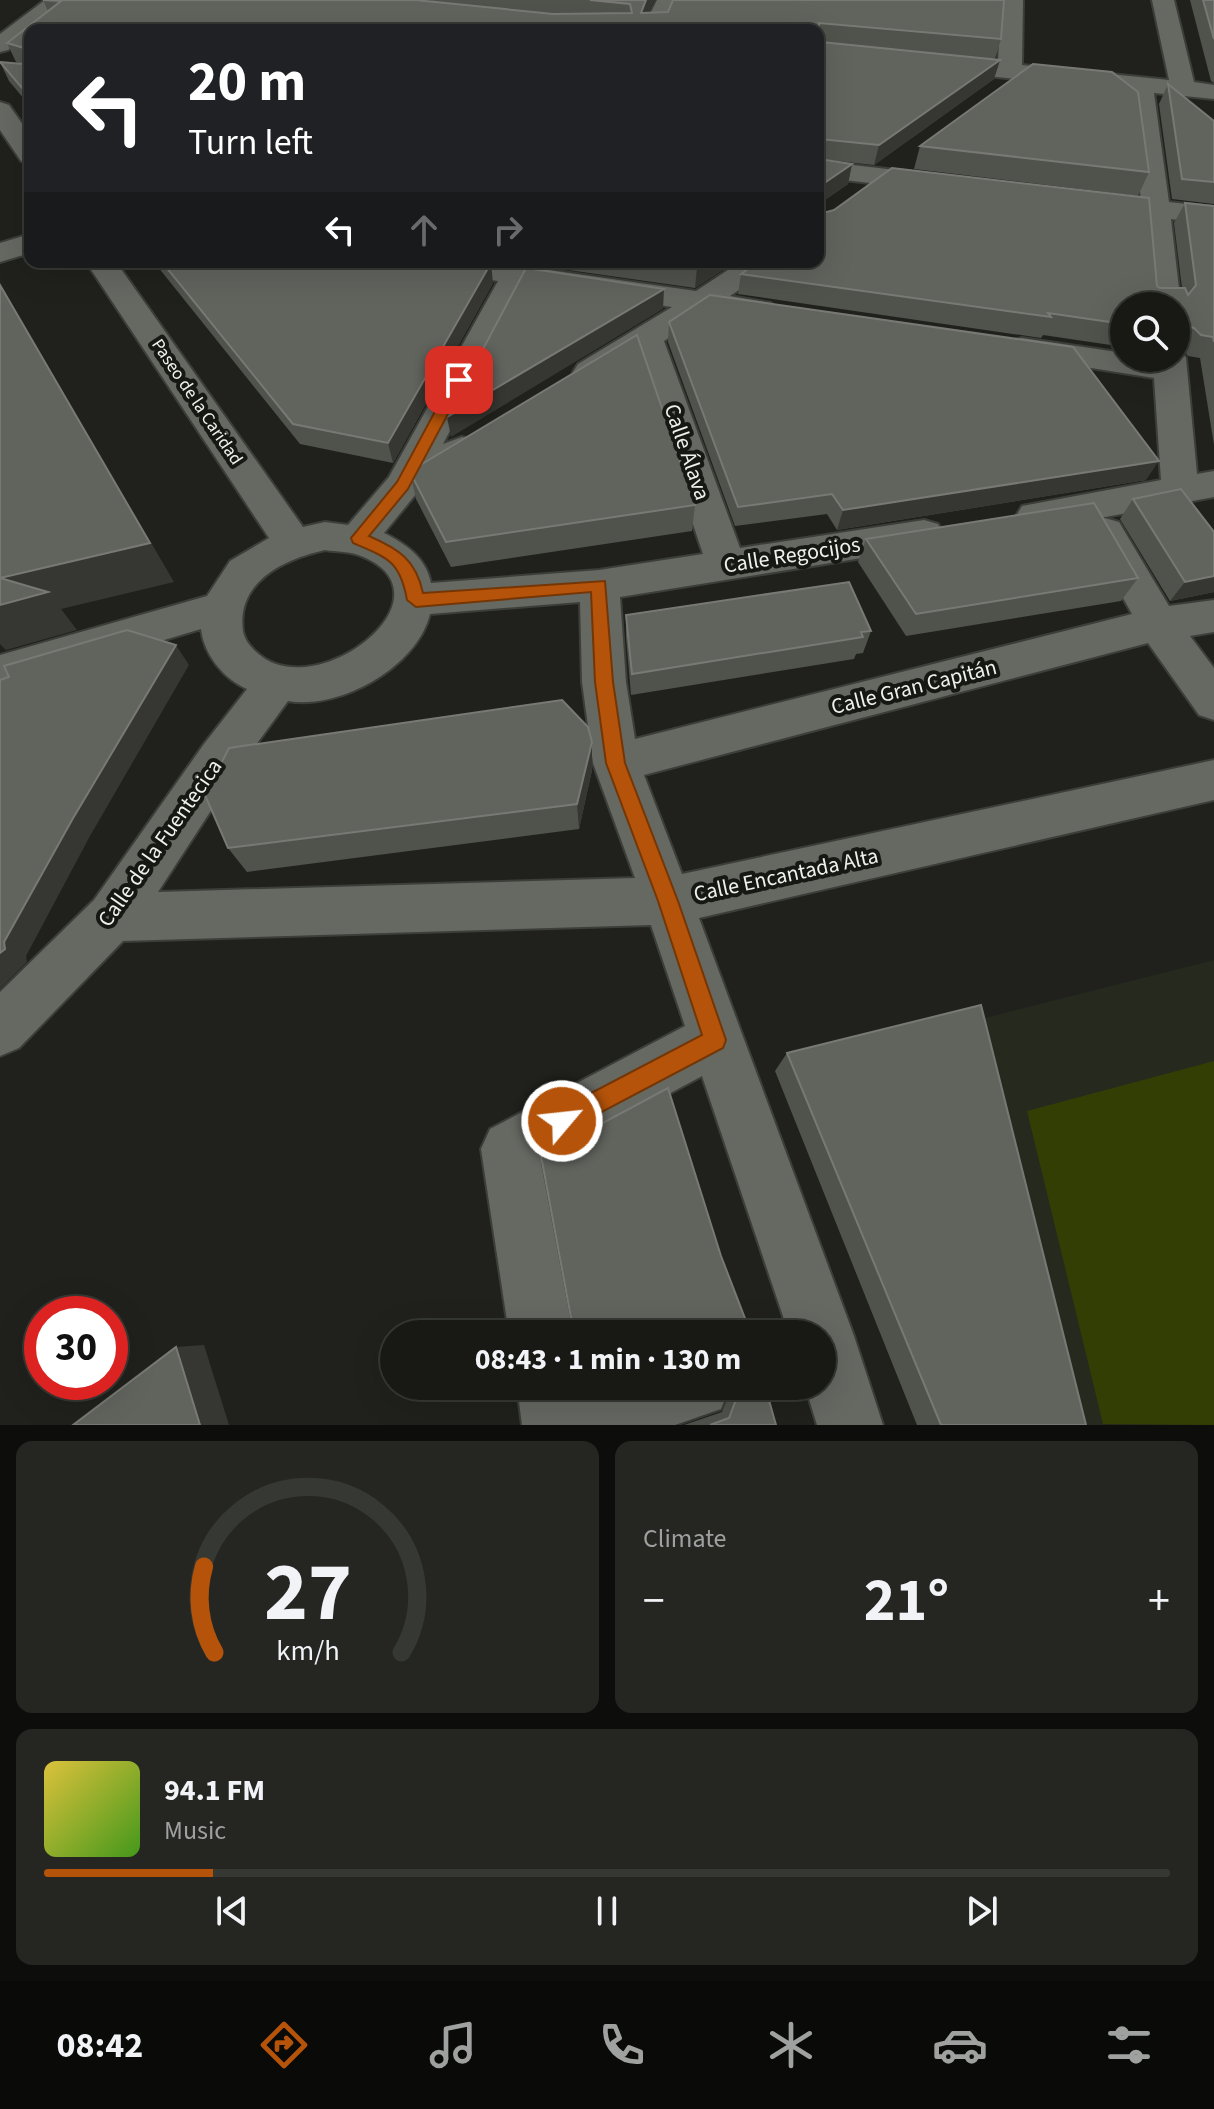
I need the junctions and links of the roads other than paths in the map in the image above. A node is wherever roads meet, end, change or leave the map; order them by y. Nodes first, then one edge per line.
1 (59, 0) edge
2 (668, 0) edge
3 (1012, 0) edge
4 (1163, 0) edge
5 (28, 24) edge
6 (656, 24) edge
7 (24, 27) edge
8 (0, 45) edge
9 (824, 52) edge
10 (1018, 72) junction
11 (1140, 85) junction
12 (1183, 89) junction
13 (1214, 92) edge
14 (990, 99) edge
15 (0, 110) edge
16 (24, 146) edge
17 (919, 151) dead end
18 (824, 170) edge
19 (884, 177) junction
20 (959, 186) edge
21 (857, 195) edge
22 (1065, 198) edge
23 (1156, 209) junction
24 (1214, 216) edge
25 (24, 245) edge
26 (0, 253) edge
27 (105, 268) edge
28 (519, 268) edge
29 (751, 268) edge
30 (1164, 292) edge
31 (701, 302) junction
32 (795, 315) edge
33 (647, 338) junction
34 (998, 345) edge
35 (1110, 357) edge
36 (1172, 372) edge
37 (565, 387) edge
38 (484, 436) edge
39 (403, 485) junction
40 (1197, 487) edge
41 (1091, 508) junction
42 (1000, 522) edge
43 (954, 529) edge
44 (359, 538) junction
45 (293, 543) junction
46 (727, 565) junction
47 (599, 585) junction
48 (416, 600) junction
49 (223, 607) junction
50 (1214, 616) edge
51 (1158, 624) junction
52 (0, 672) edge
53 (277, 683) junction
54 (1214, 702) edge
55 (616, 763) junction
56 (1214, 780) edge
57 (668, 901) junction
58 (112, 917) junction
59 (0, 1029) edge
60 (715, 1040) junction
61 (539, 1320) edge
62 (815, 1320) edge
63 (836, 1382) edge
64 (552, 1400) edge
65 (648, 1400) edge
66 (558, 1425) edge
67 (850, 1425) edge

1 - 5 street
2 - 6 street
3 - 10 street
4 - 12 street
7 - 8 street
9 - 10 street
10 - 11 street
10 - 14 street
11 - 12 street
11 - 23 street
12 - 13 street
15 - 16 street
17 - 19 street
18 - 19 street
19 - 20 street
19 - 21 street
22 - 23 street
23 - 24 street
23 - 30 street
25 - 26 street
27 - 45 street, Paseo de la Caridad
28 - 31 street
28 - 39 street
29 - 31 street
31 - 32 street
31 - 33 street
33 - 37 street
33 - 46 street, Calle Álava
34 - 35 street
36 - 40 street
38 - 39 street
39 - 44 street
40 - 41 street
41 - 42 street
41 - 51 street
43 - 46 street, Calle Regocijos
44 - 45 street
44 - 48 street
45 - 49 street
46 - 47 street, Calle Regocijos
47 - 48 street, Calle Regocijos
47 - 55 street
48 - 53 street
49 - 52 street
49 - 53 street
50 - 51 street, Calle Gran Capitán
51 - 54 street
51 - 55 street, Calle Gran Capitán
53 - 58 street, Calle de la Fuentecica
55 - 57 street
56 - 57 street, Calle Encantada Alta
57 - 58 street, Calle Encantada Alta
57 - 60 street
58 - 59 street, Calle de la Fuentecica
60 - 61 street
60 - 62 street
63 - 67 street
64 - 66 street
65 - 66 street

